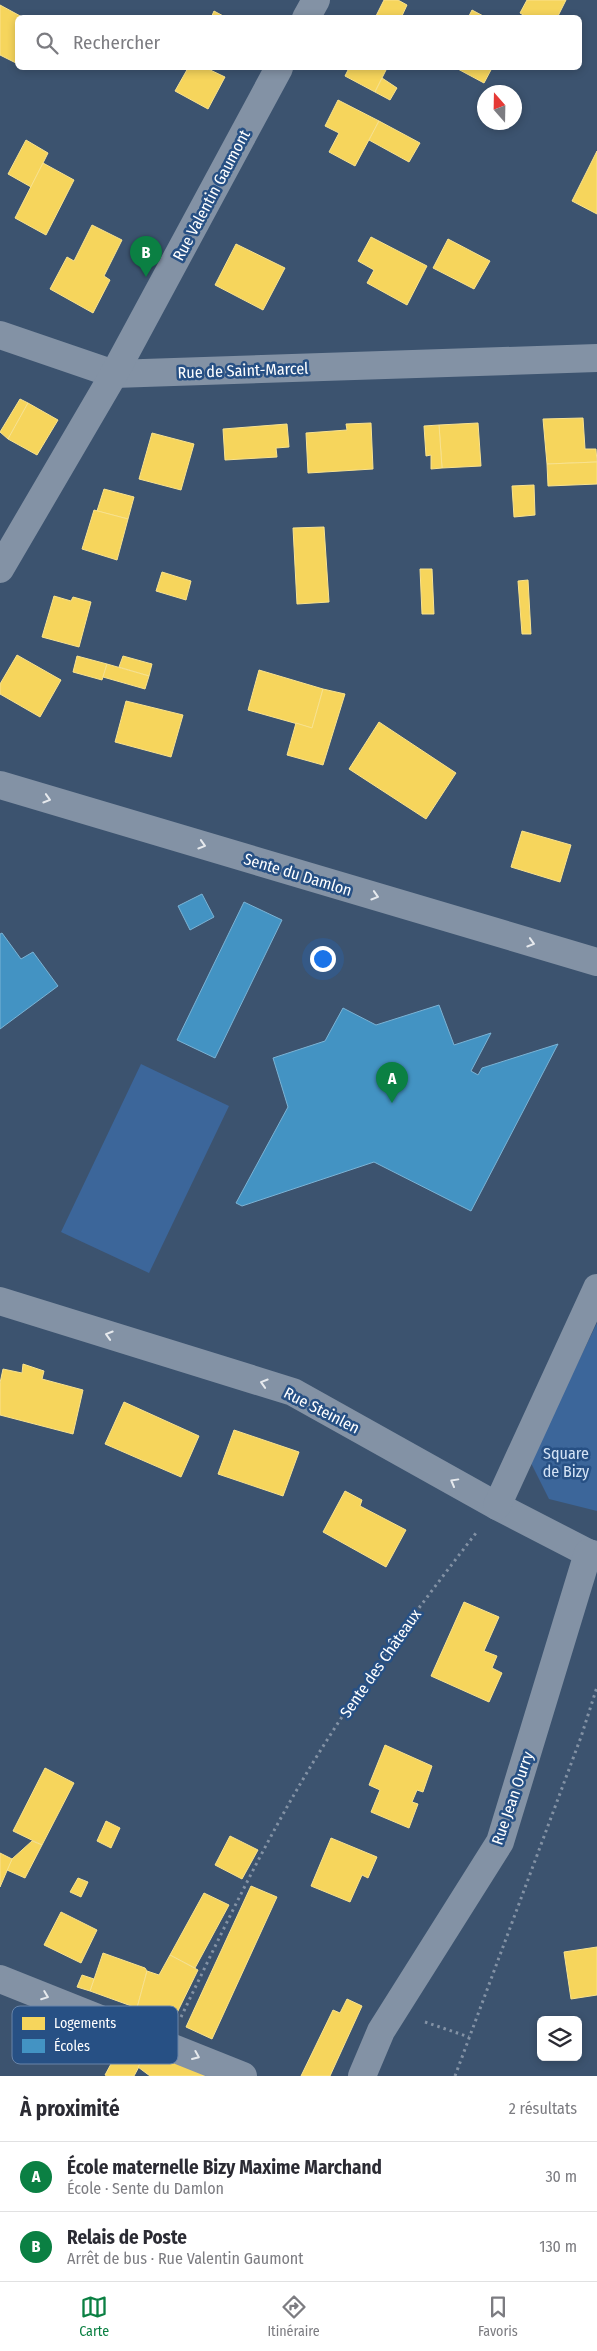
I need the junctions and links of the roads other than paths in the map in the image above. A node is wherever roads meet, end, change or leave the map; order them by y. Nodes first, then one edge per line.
1 (316, 0) edge
2 (308, 15) edge
3 (278, 70) edge
4 (0, 335) edge
5 (597, 358) edge
6 (114, 374) junction
7 (0, 569) edge
8 (0, 785) edge
9 (597, 962) edge
10 (597, 1288) edge
11 (0, 1301) edge
12 (497, 1506) junction
13 (592, 1554) edge
14 (0, 1978) edge
15 (71, 2006) edge
16 (178, 2049) edge
17 (244, 2076) edge
18 (362, 2076) edge

1 - 2 street
3 - 6 street, Rue Valentin Gaumont
4 - 6 street
5 - 6 street, Rue de Saint-Marcel
6 - 7 street
8 -> 9 street, Sente du Damlon
10 - 12 street
12 -> 11 street, Rue Steinlen
12 - 13 street, Rue Steinlen
13 - 18 street, Rue Jean Ourry
14 -> 15 street
16 -> 17 street

